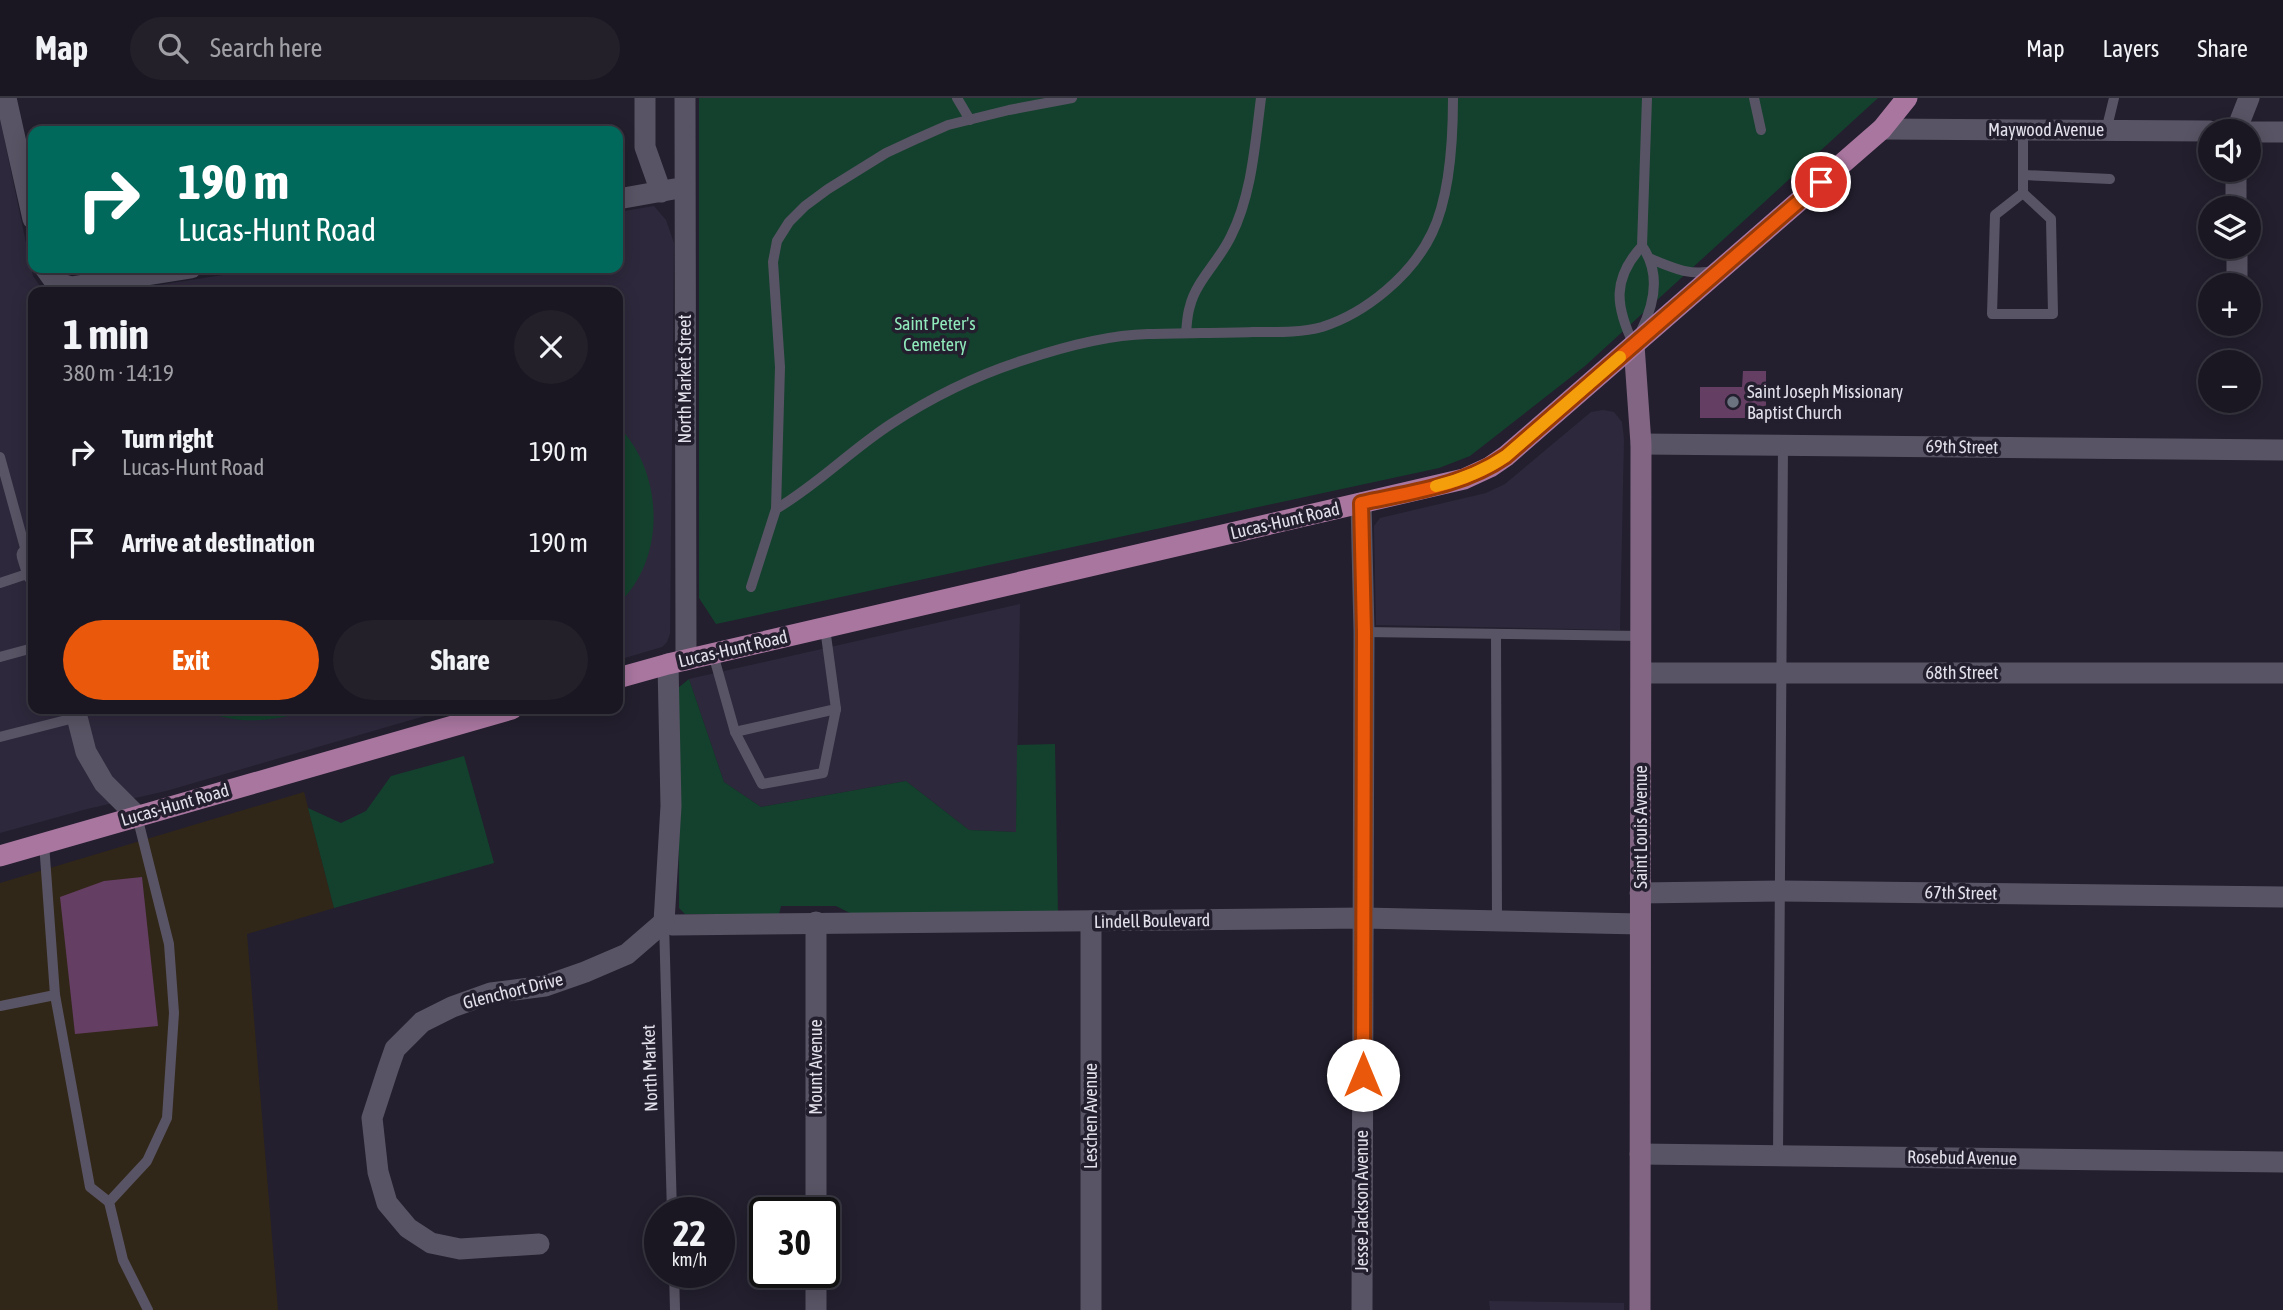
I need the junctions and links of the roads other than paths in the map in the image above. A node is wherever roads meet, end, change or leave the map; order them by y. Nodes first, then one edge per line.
1 (6, 98) edge
2 (645, 98) edge
3 (685, 98) edge
4 (957, 98) edge
5 (1072, 98) edge
6 (1261, 98) edge
7 (1452, 98) edge
8 (1647, 98) edge
9 (1754, 98) edge
10 (1907, 98) edge
11 (2114, 98) edge
12 (2249, 98) edge
13 (2241, 119) edge
14 (970, 120) junction
15 (1882, 129) junction
16 (1761, 130) dead end
17 (2023, 130) junction
18 (2106, 131) junction
19 (2198, 131) edge
20 (2261, 132) edge
21 (2283, 132) edge
22 (2024, 175) junction
23 (2110, 179) dead end
24 (685, 188) junction
25 (661, 192) junction
26 (2023, 193) junction
27 (28, 197) edge
28 (623, 198) edge
29 (1642, 246) junction
30 (1651, 259) junction
31 (1720, 270) junction
32 (159, 273) edge
33 (50, 275) edge
34 (71, 287) edge
35 (71, 287) edge
36 (1186, 333) junction
37 (1634, 345) junction
38 (1641, 444) junction
39 (1783, 445) junction
40 (2283, 450) edge
41 (0, 457) edge
42 (5, 492) edge
43 (1361, 503) junction
44 (776, 509) junction
45 (28, 558) edge
46 (28, 569) edge
47 (0, 583) edge
48 (751, 587) dead end
49 (825, 628) junction
50 (1364, 632) junction
51 (1496, 634) junction
52 (1642, 636) junction
53 (28, 649) edge
54 (713, 654) junction
55 (0, 657) edge
56 (677, 662) junction
57 (1642, 673) junction
58 (1780, 673) junction
59 (2283, 673) edge
60 (623, 677) edge
61 (836, 709) junction
62 (73, 714) edge
63 (76, 714) edge
64 (494, 714) edge
65 (735, 732) junction
66 (0, 737) edge
67 (137, 816) junction
68 (44, 843) junction
69 (0, 856) edge
70 (1781, 891) junction
71 (1640, 893) junction
72 (2283, 897) edge
73 (1363, 918) junction
74 (1091, 921) junction
75 (664, 922) junction
76 (817, 922) junction
77 (1497, 922) junction
78 (1640, 924) junction
79 (55, 995) junction
80 (0, 1006) edge
81 (1640, 1154) junction
82 (1777, 1156) junction
83 (2283, 1162) edge
84 (672, 1197) edge
85 (816, 1197) edge
86 (109, 1202) junction
87 (539, 1244) dead end
88 (674, 1288) edge
89 (816, 1288) edge
90 (148, 1310) edge
91 (675, 1310) edge
92 (816, 1310) edge
93 (1090, 1310) edge
94 (1362, 1310) edge
95 (1640, 1310) edge

1 - 27 street
2 - 25 street
3 - 24 street, North Market Street
4 - 14 lane
5 - 14 lane
6 - 36 lane
7 - 36 lane
8 - 29 lane
9 - 16 lane
10 - 15 main road, Lucas-Hunt Road
11 - 18 lane
12 - 13 street
14 - 44 lane
15 - 17 street, Maywood Avenue
15 - 31 main road, Lucas-Hunt Road
17 - 18 street, Maywood Avenue
17 - 22 lane
18 - 19 street, Maywood Avenue
20 - 21 street
22 - 23 lane
22 - 26 lane
24 - 25 street
24 - 56 street, North Market Street
25 - 28 street
26 - 26 lane
29 - 30 lane
29 - 37 lane
30 - 31 lane
30 - 37 lane
31 - 37 main road, Lucas-Hunt Road
32 - 35 street
33 - 34 street
36 - 44 lane
37 - 38 street, Saint Louis Avenue
37 - 43 main road, Lucas-Hunt Road
38 - 39 street, 69th Street
38 - 52 street, Saint Louis Avenue
39 - 40 street, 69th Street
39 - 58 lane
41 - 42 lane
42 - 45 lane
43 - 49 main road, Lucas-Hunt Road
43 - 50 street, Jesse Jackson Avenue
44 - 48 lane
46 - 47 lane
49 - 54 main road, Lucas-Hunt Road
49 - 61 lane
50 - 51 lane
50 - 73 street, Jesse Jackson Avenue
51 - 52 lane
51 - 77 lane
52 - 57 street, Saint Louis Avenue
53 - 55 lane
54 - 56 main road, Lucas-Hunt Road
54 - 65 lane
56 - 60 main road, Lucas-Hunt Road
56 - 75 street, North Market Street
57 - 58 street, 68th Street
57 - 71 street, Saint Louis Avenue
58 - 59 street, 68th Street
58 - 70 lane
61 - 65 lane
61 - 65 lane
62 - 66 lane
63 - 67 street
64 - 67 main road, Lucas-Hunt Road
67 - 68 main road, Lucas-Hunt Road
67 - 86 lane
68 - 69 main road, Lucas-Hunt Road
68 - 79 lane
70 - 71 street, 67th Street
70 - 72 street, 67th Street
70 - 82 lane
71 - 78 street, Saint Louis Avenue
73 - 74 street, Lindell Boulevard
73 - 77 street, Lindell Boulevard
73 - 94 street, Jesse Jackson Avenue
74 - 76 street, Lindell Boulevard
74 - 93 street, Leschen Avenue
75 - 76 street, Lindell Boulevard
75 - 84 lane, North Market
75 - 87 street, Glenchort Drive
76 - 85 street, Mount Avenue
77 - 78 street, Lindell Boulevard
78 - 81 street, Saint Louis Avenue
79 - 80 lane
79 - 86 lane
81 - 82 street, Rosebud Avenue
81 - 95 street, Saint Louis Avenue
82 - 83 street, Rosebud Avenue
86 - 90 lane
88 - 91 lane
89 - 92 street

